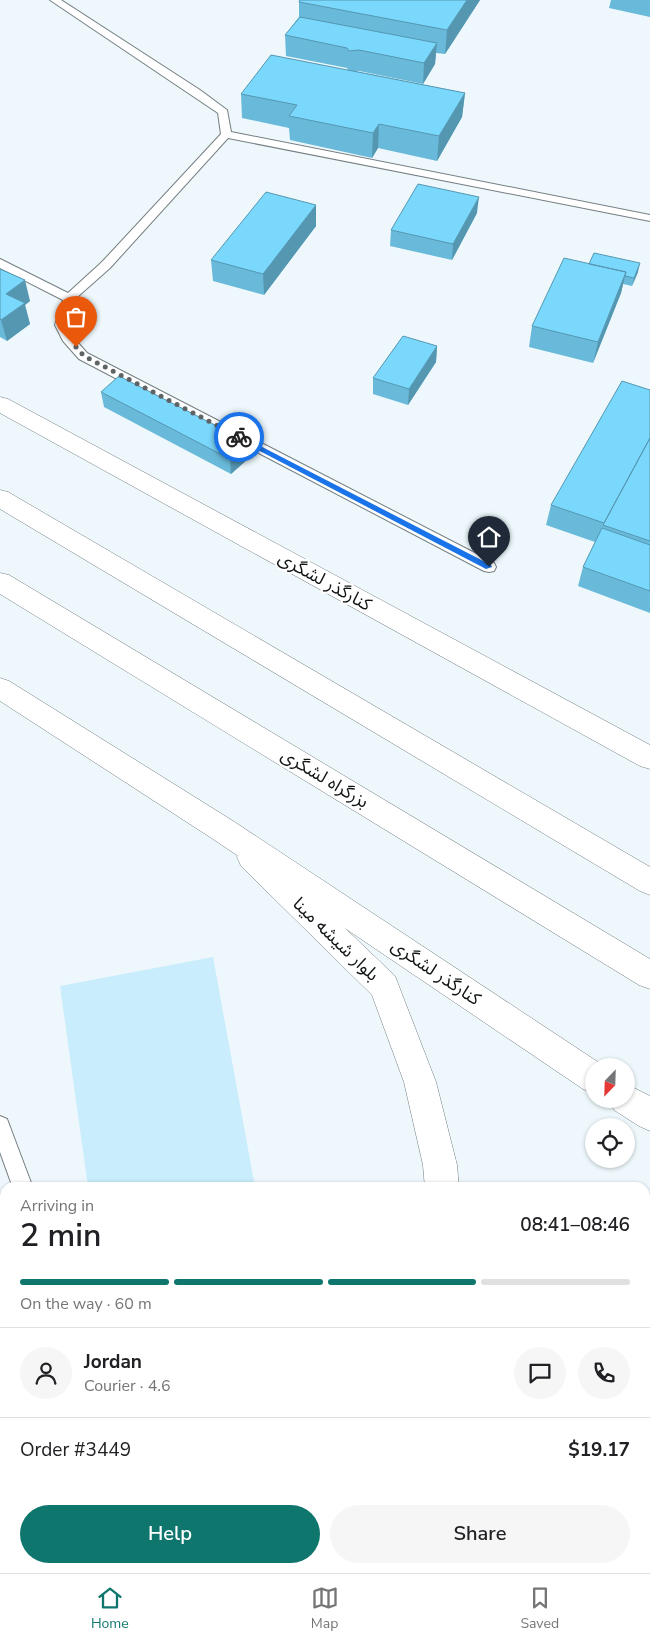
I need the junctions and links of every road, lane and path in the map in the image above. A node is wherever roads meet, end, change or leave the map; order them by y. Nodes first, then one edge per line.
1 (55, 0) edge
2 (226, 134) junction
3 (650, 218) edge
4 (0, 263) edge
5 (69, 298) junction
6 (0, 404) edge
7 (0, 498) edge
8 (489, 567) dead end
9 (0, 582) edge
10 (0, 688) edge
11 (650, 758) edge
12 (223, 830) junction
13 (650, 882) edge
14 (650, 975) edge
15 (585, 1072) edge
16 (635, 1105) edge
17 (650, 1115) edge
18 (0, 1126) edge
19 (21, 1182) edge
20 (441, 1182) edge

1 - 2 lane
2 - 3 lane
2 - 5 lane
4 - 5 lane
5 - 8 lane
6 - 11 main road, کنارگذر لشگری
7 - 13 main road
9 - 14 main road, بزرگراه لشگری
10 - 12 main road, کنارگذر لشگری
12 - 15 main road, کنارگذر لشگری
12 - 20 main road, بلوار شیشه مینا
16 - 17 main road
18 - 19 lane

